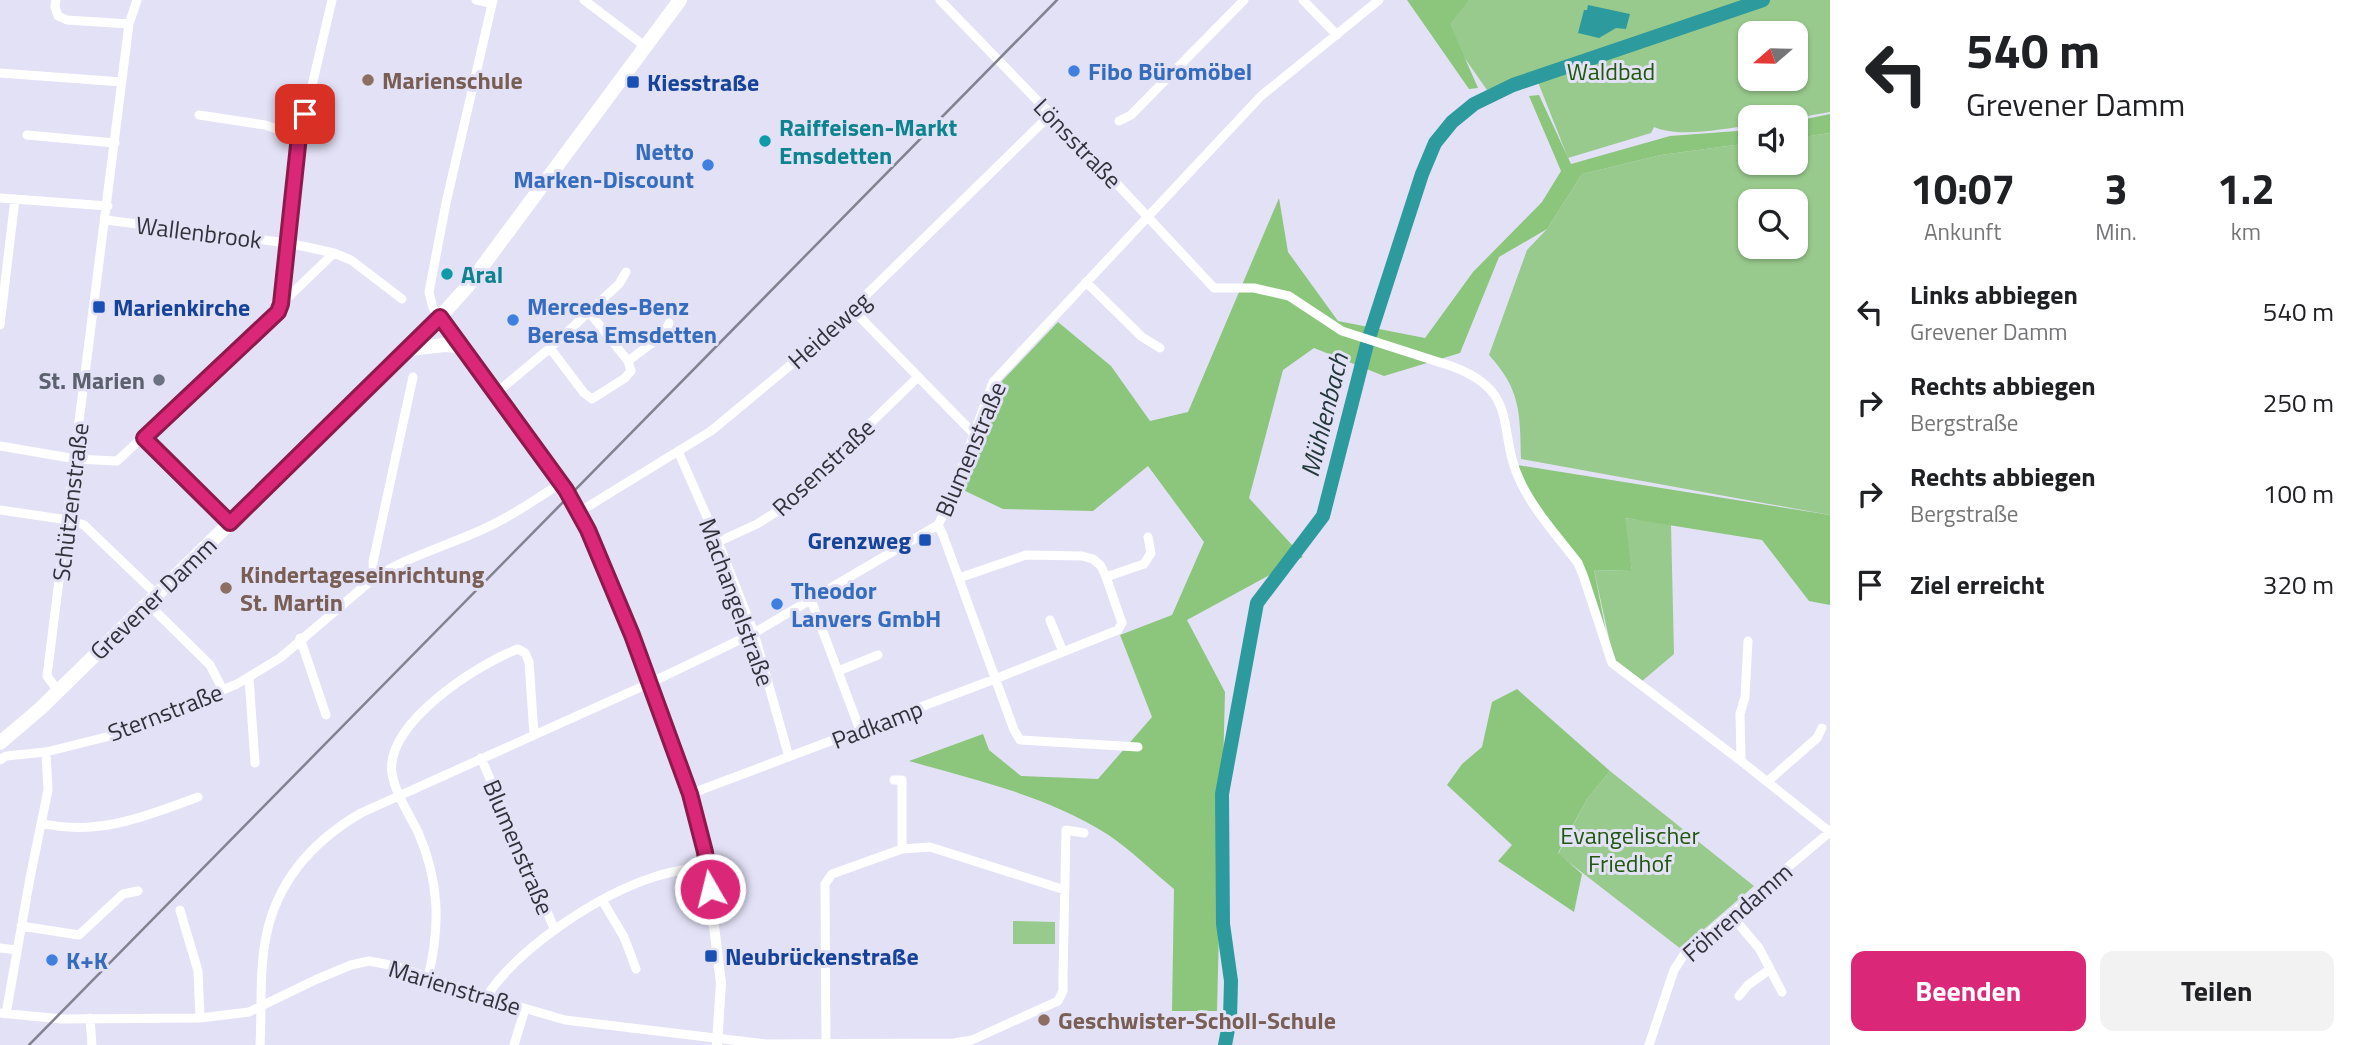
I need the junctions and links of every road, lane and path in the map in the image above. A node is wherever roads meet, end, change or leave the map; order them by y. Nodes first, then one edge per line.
1 (56, 0) edge
2 (137, 0) edge
3 (332, 0) edge
4 (476, 0) edge
5 (584, 0) edge
6 (680, 0) edge
7 (940, 0) edge
8 (1244, 0) edge
9 (1303, 0) edge
10 (1379, 0) edge
11 (492, 2) edge
12 (129, 24) junction
13 (1337, 35) junction
14 (646, 47) junction
15 (0, 73) edge
16 (122, 82) junction
17 (1051, 114) junction
18 (199, 115) dead end
19 (1119, 121) dead end
20 (27, 135) dead end
21 (299, 136) junction
22 (115, 143) junction
23 (0, 198) edge
24 (15, 199) junction
25 (108, 206) junction
26 (1147, 217) junction
27 (106, 220) junction
28 (288, 243) junction
29 (334, 253) junction
30 (626, 272) dead end
31 (1086, 282) junction
32 (401, 299) dead end
33 (281, 304) junction
34 (853, 310) junction
35 (589, 312) junction
36 (440, 317) junction
37 (669, 323) dead end
38 (0, 325) edge
39 (460, 346) junction
40 (550, 348) junction
41 (1160, 348) dead end
42 (410, 349) junction
43 (628, 361) junction
44 (413, 377) dead end
45 (918, 377) junction
46 (495, 394) junction
47 (974, 434) junction
48 (144, 438) junction
49 (0, 446) edge
50 (678, 451) junction
51 (76, 459) junction
52 (561, 483) junction
53 (0, 510) edge
54 (579, 512) junction
55 (68, 520) junction
56 (230, 523) junction
57 (938, 525) junction
58 (1148, 537) dead end
59 (718, 542) junction
60 (1106, 577) junction
61 (373, 578) junction
62 (959, 578) junction
63 (151, 599) junction
64 (811, 600) junction
65 (1050, 620) dead end
66 (754, 633) junction
67 (300, 638) junction
68 (1748, 641) dead end
69 (1063, 652) junction
70 (878, 655) dead end
71 (838, 670) junction
72 (249, 678) junction
73 (995, 679) junction
74 (650, 683) junction
75 (223, 690) junction
76 (58, 691) junction
77 (326, 715) dead end
78 (1822, 728) dead end
79 (860, 730) junction
80 (534, 735) junction
81 (0, 743) edge
82 (1138, 747) dead end
83 (46, 751) junction
84 (789, 757) junction
85 (481, 758) junction
86 (0, 760) edge
87 (1741, 761) junction
88 (255, 763) dead end
89 (894, 780) dead end
90 (1767, 782) junction
91 (690, 794) junction
92 (401, 795) junction
93 (198, 797) dead end
94 (41, 823) junction
95 (1084, 833) dead end
96 (1828, 837) edge
97 (902, 849) junction
98 (707, 865) junction
99 (1065, 890) junction
100 (138, 891) dead end
101 (602, 900) junction
102 (180, 910) dead end
103 (1731, 915) junction
104 (21, 926) junction
105 (554, 928) junction
106 (0, 948) edge
107 (17, 950) junction
108 (636, 969) dead end
109 (1769, 970) junction
110 (428, 977) junction
111 (1782, 992) dead end
112 (1739, 996) dead end
113 (486, 997) junction
114 (262, 1007) junction
115 (524, 1009) junction
116 (3, 1013) edge
117 (90, 1018) junction
118 (200, 1018) junction
119 (717, 1042) edge
120 (826, 1044) edge
121 (92, 1045) edge
122 (260, 1045) edge
123 (514, 1045) edge
124 (873, 1045) edge
125 (1649, 1045) edge

1 - 12 street
2 - 12 street, Schützenstraße
3 - 21 street
4 - 11 street
5 - 14 street
6 - 14 main road, Grevener Damm
7 - 17 street, Lönsstraße
8 - 19 street
9 - 13 street
10 - 13 street, Blumenstraße
11 - 36 street
12 - 16 street, Schützenstraße
13 - 26 street, Blumenstraße
14 - 36 main road, Grevener Damm
15 - 16 street
16 - 22 street, Schützenstraße
17 - 26 street, Lönsstraße
17 - 34 street, Heideweg
18 - 21 street
20 - 22 street
21 - 28 street
22 - 25 street, Schützenstraße
23 - 24 street, Wallenbrook
24 - 25 street, Wallenbrook
24 - 38 street
25 - 27 street, Schützenstraße
26 - 31 street, Blumenstraße
26 - 87 street, Lönsstraße
27 - 28 street, Wallenbrook
27 - 51 street, Schützenstraße
28 - 29 street, Wallenbrook
28 - 33 street
29 - 32 street, Wallenbrook
29 - 33 street
30 - 35 street
31 - 41 street
31 - 47 street, Blumenstraße
33 - 48 street
34 - 45 street
34 - 50 street, Heideweg
35 - 40 street
35 - 43 street
36 - 39 street
36 - 42 main road, Grevener Damm
37 - 43 street
39 - 42 main road
39 - 46 street
40 - 43 street
40 - 46 street
42 - 56 main road, Grevener Damm
44 - 61 street
45 - 47 street
45 - 59 street, Rosenstraße
46 - 52 street
47 - 57 street, Blumenstraße
48 - 51 street
48 - 56 street
49 - 51 street
50 - 54 street, Heideweg
50 - 59 street, Machangelstraße
51 - 55 street, Schützenstraße
52 - 54 street
52 - 61 street, Sternstraße
53 - 55 street
54 - 74 street
55 - 63 street
55 - 76 street, Schützenstraße
56 - 63 main road, Grevener Damm
57 - 62 street
57 - 64 street, Blumenstraße
58 - 60 street
59 - 66 street, Machangelstraße
60 - 62 street
60 - 69 street, Padkamp
61 - 67 street, Sternstraße
62 - 73 street
63 - 75 street
63 - 76 main road, Grevener Damm
64 - 66 street, Blumenstraße
64 - 71 street
65 - 69 street
66 - 74 street, Blumenstraße
66 - 84 street, Machangelstraße
67 - 72 street, Sternstraße
67 - 77 street
68 - 87 street
69 - 73 street, Padkamp
70 - 71 street
71 - 79 street
72 - 75 street, Sternstraße
72 - 88 street
73 - 79 street, Padkamp
73 - 82 street
74 - 80 street, Blumenstraße
74 - 91 street
75 - 83 street, Sternstraße
76 - 81 main road, Grevener Damm
78 - 90 street
79 - 84 street, Padkamp
80 - 85 street, Blumenstraße
80 - 92 street
83 - 86 street, Sternstraße
83 - 94 street
84 - 91 street, Padkamp
85 - 92 street
85 - 105 street, Blumenstraße
87 - 90 street
89 - 97 street
90 - 96 street
91 - 98 street
92 - 110 street
92 - 114 street
93 - 94 street
94 - 104 street
95 - 99 street
96 - 103 street, Föhrendamm
97 - 99 street
97 - 120 street
98 - 101 street
98 - 119 street
99 - 124 street
100 - 104 street
101 - 105 street
101 - 108 street
102 - 118 street
103 - 109 street
103 - 125 street, Föhrendamm
104 - 107 street
105 - 113 street
106 - 107 street
107 - 116 street
109 - 111 street
109 - 112 street
110 - 113 street, Marienstraße
110 - 114 street, Marienstraße
113 - 115 street, Marienstraße
114 - 118 street, Marienstraße
114 - 122 street
115 - 119 street, Marienstraße
115 - 123 street
116 - 117 street, Marienstraße
117 - 118 street, Marienstraße
117 - 121 street
119 - 120 street, Marienstraße
120 - 124 street

